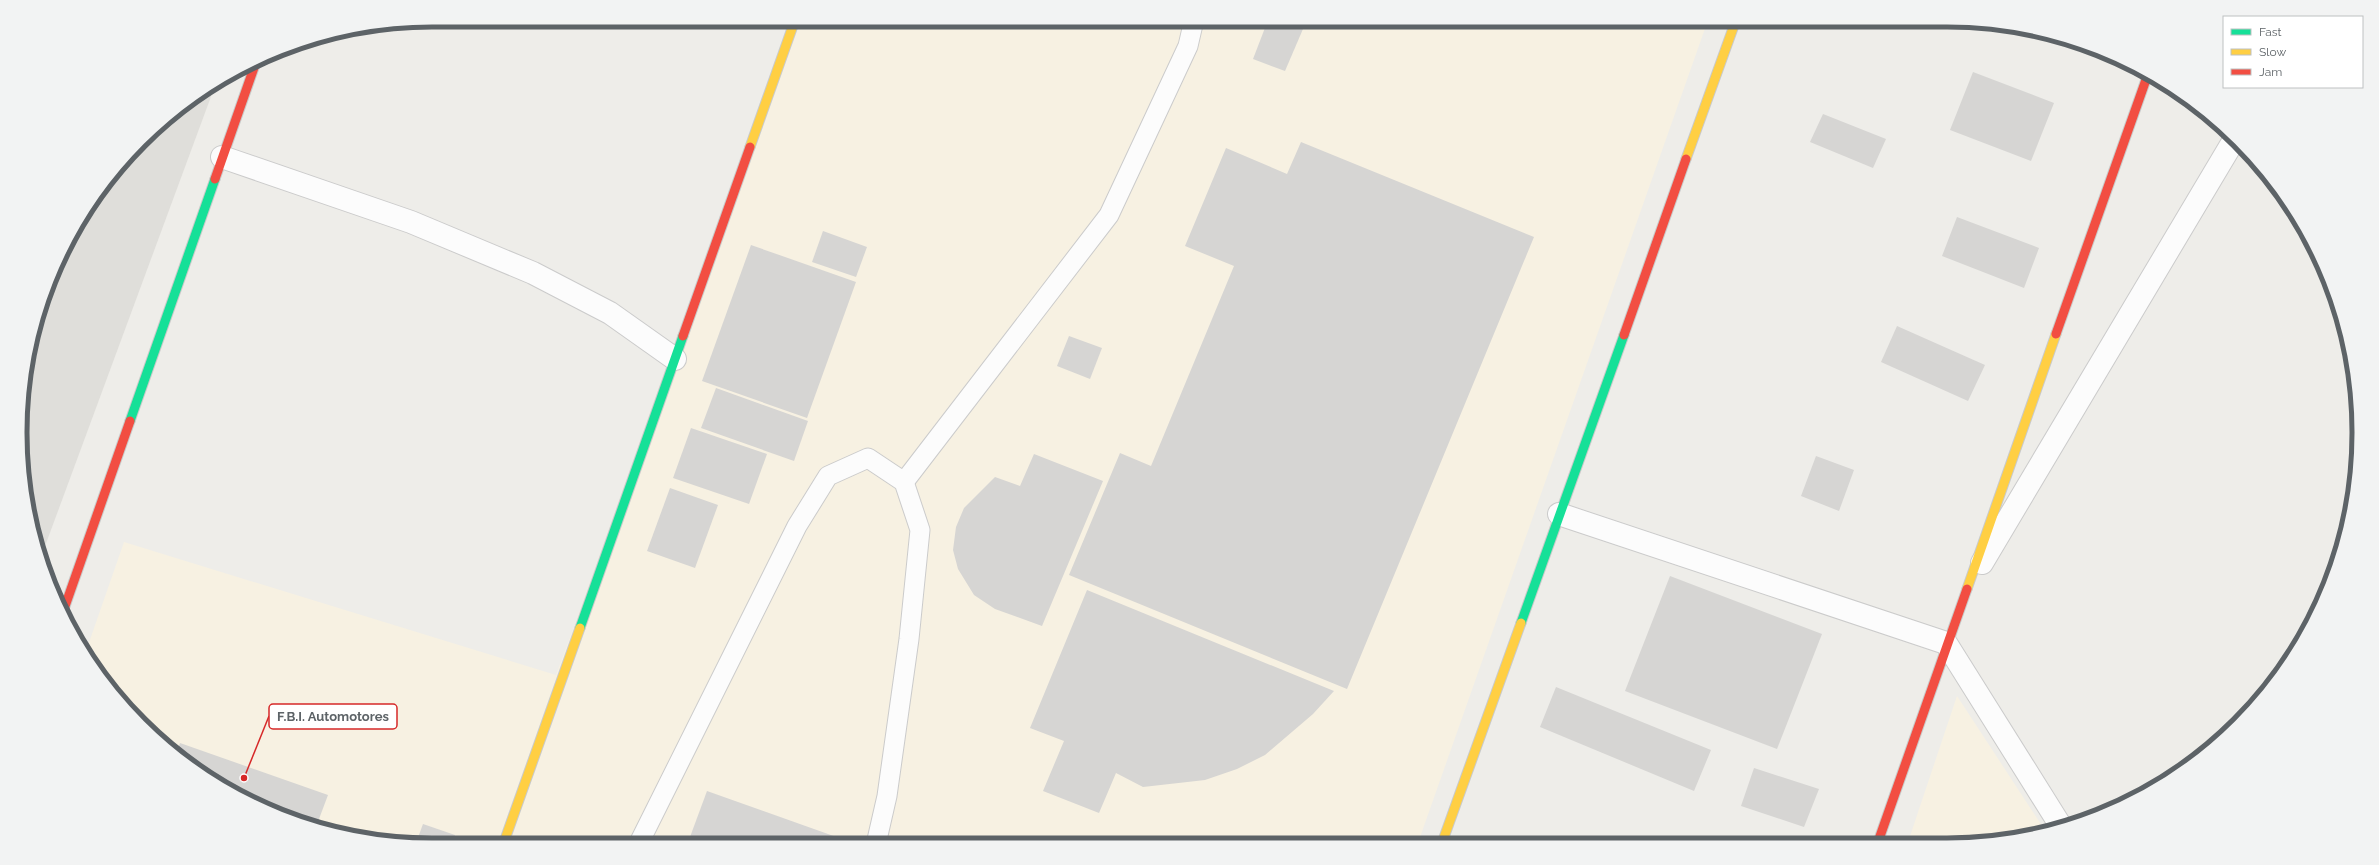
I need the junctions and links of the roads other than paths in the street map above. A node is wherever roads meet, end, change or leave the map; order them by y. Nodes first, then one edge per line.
1 (793, 27) edge
2 (1192, 27) edge
3 (1733, 27) edge
4 (254, 69) edge
5 (2146, 79) edge
6 (2231, 144) edge
7 (222, 157) junction
8 (675, 359) junction
9 (904, 482) junction
10 (1559, 514) junction
11 (1964, 593) junction
12 (66, 605) edge
13 (1946, 643) junction
14 (2058, 822) edge
15 (505, 838) edge
16 (641, 838) edge
17 (878, 838) edge
18 (1444, 838) edge
19 (1879, 838) edge

1 - 8 street
2 - 9 lane
3 - 10 street
4 - 7 street
5 - 11 street
6 - 11 street
7 - 8 street
7 - 12 street
8 - 15 street
9 - 16 lane
9 - 17 lane
10 - 13 street
10 - 18 street
11 - 13 street
13 - 14 street
13 - 19 street

